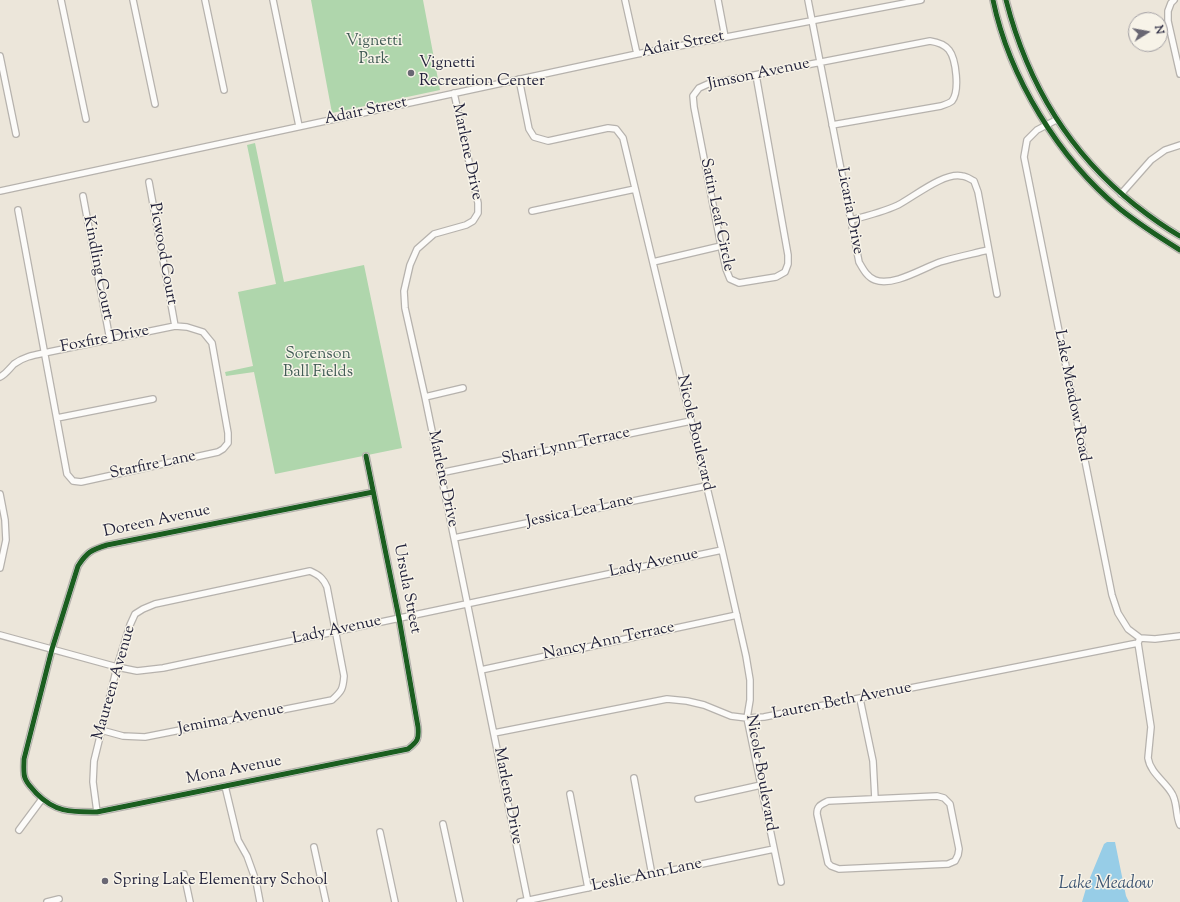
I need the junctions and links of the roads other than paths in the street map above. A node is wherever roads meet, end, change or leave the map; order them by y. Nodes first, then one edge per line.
1 (61, 0) edge
2 (133, 0) edge
3 (205, 0) edge
4 (273, 0) edge
5 (625, 0) edge
6 (718, 0) edge
7 (808, 0) edge
8 (921, 0) edge
9 (993, 0) edge
10 (1006, 0) edge
11 (1174, 0) edge
12 (898, 2) edge
13 (812, 20) junction
14 (725, 36) junction
15 (637, 54) junction
16 (0, 56) edge
17 (820, 62) junction
18 (1180, 72) edge
19 (756, 75) junction
20 (519, 79) junction
21 (699, 88) joint
22 (224, 90) dead end
23 (454, 93) junction
24 (155, 104) dead end
25 (86, 119) dead end
26 (1056, 120) junction
27 (832, 125) junction
28 (1046, 125) junction
29 (299, 126) junction
30 (16, 134) dead end
31 (1180, 145) edge
32 (148, 182) dead end
33 (636, 189) junction
34 (0, 191) edge
35 (1121, 194) junction
36 (83, 196) dead end
37 (18, 210) dead end
38 (532, 211) dead end
39 (851, 220) junction
40 (1180, 236) edge
41 (720, 246) junction
42 (988, 250) junction
43 (1180, 250) edge
44 (653, 262) junction
45 (997, 294) dead end
46 (175, 326) junction
47 (110, 340) junction
48 (44, 352) junction
49 (0, 377) edge
50 (463, 388) dead end
51 (425, 396) junction
52 (153, 399) dead end
53 (57, 418) junction
54 (691, 421) junction
55 (228, 433) joint
56 (366, 456) dead end
57 (440, 473) junction
58 (706, 486) junction
59 (373, 492) junction
60 (0, 494) edge
61 (454, 538) junction
62 (722, 550) junction
63 (0, 568) edge
64 (467, 604) junction
65 (737, 615) junction
66 (399, 618) junction
67 (336, 632) junction
68 (0, 635) edge
69 (1180, 636) edge
70 (1139, 641) junction
71 (52, 649) junction
72 (117, 667) junction
73 (481, 670) junction
74 (860, 699) junction
75 (747, 718) junction
76 (418, 727) joint
77 (101, 730) junction
78 (494, 733) junction
79 (634, 778) dead end
80 (761, 785) junction
81 (225, 786) junction
82 (570, 794) dead end
83 (42, 799) junction
84 (698, 799) dead end
85 (875, 800) junction
86 (97, 812) junction
87 (443, 824) dead end
88 (1180, 825) edge
89 (19, 830) dead end
90 (380, 832) dead end
91 (314, 847) dead end
92 (774, 849) junction
93 (184, 874) dead end
94 (652, 875) junction
95 (781, 882) dead end
96 (588, 888) junction
97 (59, 899) dead end
98 (528, 901) edge
99 (47, 902) edge
100 (190, 902) edge
101 (260, 902) edge
102 (326, 902) edge
103 (395, 902) edge
104 (460, 902) edge
105 (520, 902) edge

1 - 25 street
2 - 24 street
3 - 22 street
4 - 29 street
5 - 15 street
6 - 14 street
7 - 13 street, Licaria Drive
8 - 12 street, Adair Street
9 - 28 street
10 - 26 street
11 - 18 street
12 - 13 street, Adair Street
13 - 14 street, Adair Street
13 - 17 street, Licaria Drive
14 - 15 street, Adair Street
15 - 20 street, Adair Street
16 - 30 street
17 - 19 street, Jimson Avenue
17 - 27 street, Licaria Drive
17 - 27 street, Jimson Avenue
19 - 21 street, Jimson Avenue
19 - 41 street, Satin Leaf Circle
20 - 23 street, Adair Street
20 - 33 street, Nicole Boulevard
21 - 41 street, Satin Leaf Circle
23 - 29 street, Adair Street
23 - 51 street, Marlene Drive
26 - 28 street, Lake Meadow Road
26 - 35 street
27 - 39 street, Licaria Drive
28 - 43 street
28 - 70 street, Lake Meadow Road
29 - 34 street, Adair Street
31 - 35 street
32 - 46 street, Picwood Court
33 - 38 street
33 - 44 street, Nicole Boulevard
35 - 40 street
36 - 47 street, Kindling Court
37 - 48 street
39 - 42 street, Licaria Drive
39 - 42 street
41 - 44 street
42 - 45 street
44 - 54 street, Nicole Boulevard
46 - 47 street, Foxfire Drive
46 - 55 street, Foxfire Drive
47 - 48 street, Foxfire Drive
48 - 49 street, Foxfire Drive
48 - 53 street
50 - 51 street
51 - 57 street, Marlene Drive
52 - 53 street
53 - 55 street, Starfire Lane
54 - 57 street, Shari Lynn Terrace
54 - 58 street, Nicole Boulevard
56 - 59 street, Ursula Street
57 - 61 street, Marlene Drive
58 - 61 street, Jessica Lea Lane
58 - 62 street, Nicole Boulevard
59 - 66 street, Ursula Street
59 - 71 street, Doreen Avenue
60 - 63 street
61 - 64 street, Marlene Drive
62 - 64 street, Lady Avenue
62 - 65 street, Nicole Boulevard
64 - 66 street, Lady Avenue
64 - 73 street, Marlene Drive
65 - 73 street, Nancy Ann Terrace
65 - 75 street, Nicole Boulevard
66 - 67 street, Lady Avenue
66 - 76 street, Ursula Street
67 - 72 street, Lady Avenue
67 - 72 street, Maureen Avenue
67 - 77 street, Jemima Avenue
68 - 71 street, Lady Avenue
69 - 70 street
70 - 74 street, Lauren Beth Avenue
70 - 88 street
71 - 72 street, Lady Avenue
71 - 83 street, Doreen Avenue
72 - 77 street, Maureen Avenue
73 - 78 street, Marlene Drive
74 - 75 street, Lauren Beth Avenue
74 - 85 street
75 - 78 street, Lauren Beth Avenue
75 - 80 street, Nicole Boulevard
76 - 81 street, Mona Avenue
77 - 86 street, Maureen Avenue
78 - 98 street, Marlene Drive
79 - 94 street
80 - 84 street
80 - 92 street, Nicole Boulevard
81 - 86 street, Mona Avenue
81 - 101 street
82 - 96 street
83 - 86 street, Mona Avenue
83 - 89 street
85 - 85 street
87 - 104 street
90 - 103 street
91 - 102 street
92 - 94 street, Leslie Ann Lane
92 - 95 street, Nicole Boulevard
93 - 100 street
94 - 96 street, Leslie Ann Lane
96 - 98 street, Leslie Ann Lane
97 - 99 street
98 - 105 street, Leslie Ann Lane

